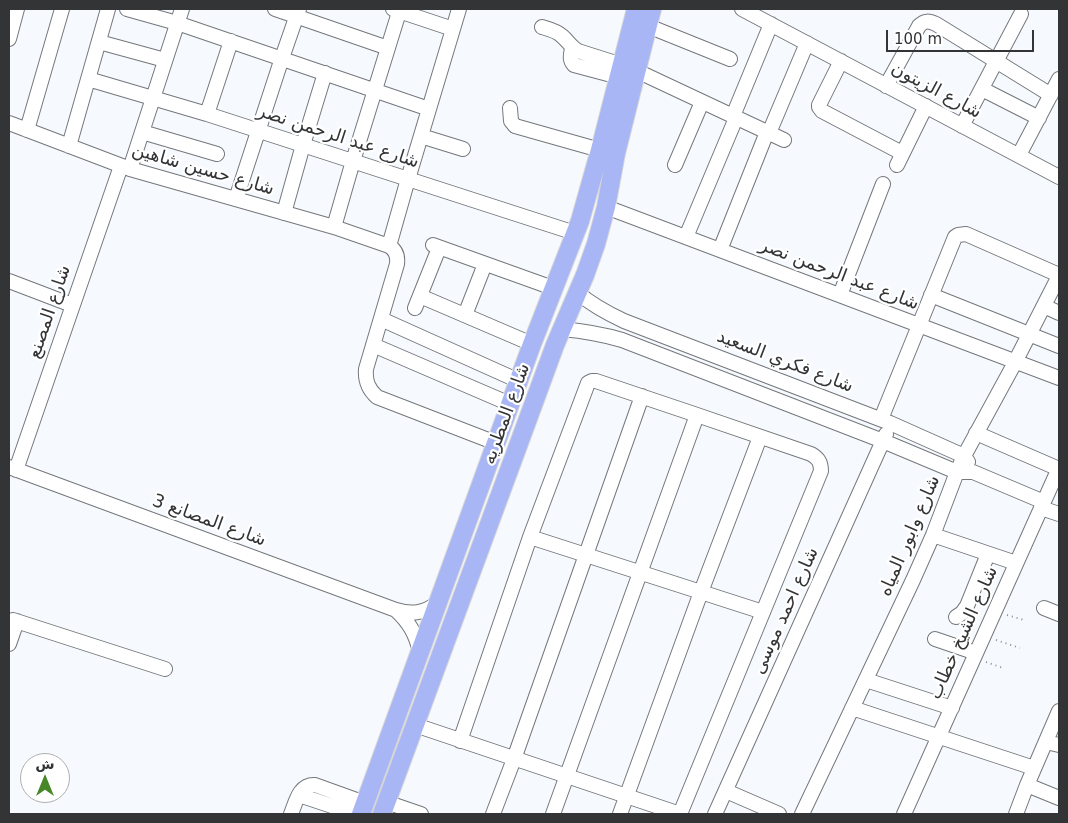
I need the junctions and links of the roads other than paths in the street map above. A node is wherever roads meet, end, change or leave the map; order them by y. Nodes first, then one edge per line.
1 (17, 9) edge
2 (62, 9) edge
3 (108, 9) edge
4 (127, 9) edge
5 (182, 9) edge
6 (275, 9) edge
7 (397, 9) edge
8 (459, 9) edge
9 (636, 9) edge
10 (652, 9) edge
11 (742, 9) edge
12 (298, 12) edge
13 (1021, 14) dead end
14 (768, 18) edge
15 (177, 23) junction
16 (648, 26) junction
17 (542, 27) dead end
18 (453, 28) junction
19 (9, 39) edge
20 (231, 41) junction
21 (98, 42) junction
22 (807, 43) junction
23 (388, 48) junction
24 (282, 58) junction
25 (730, 59) dead end
26 (165, 60) junction
27 (841, 61) junction
28 (996, 61) junction
29 (626, 71) junction
30 (325, 73) junction
31 (88, 79) junction
32 (1059, 79) edge
33 (886, 86) junction
34 (982, 88) junction
35 (374, 90) junction
36 (1051, 95) junction
37 (153, 97) junction
38 (702, 102) junction
39 (926, 106) junction
40 (510, 108) dead end
41 (429, 109) junction
42 (207, 114) junction
43 (734, 117) junction
44 (1039, 118) junction
45 (9, 123) edge
46 (962, 126) junction
47 (27, 130) junction
48 (258, 130) junction
49 (142, 132) junction
50 (768, 132) junction
51 (421, 136) junction
52 (784, 140) dead end
53 (303, 145) junction
54 (69, 146) junction
55 (463, 149) dead end
56 (600, 150) junction
57 (217, 154) dead end
58 (1019, 155) junction
59 (353, 161) junction
60 (675, 165) dead end
61 (125, 168) junction
62 (1059, 177) edge
63 (408, 179) junction
64 (882, 184) dead end
65 (236, 199) junction
66 (606, 207) junction
67 (284, 213) junction
68 (334, 227) junction
69 (574, 236) junction
70 (686, 237) junction
71 (596, 244) junction
72 (389, 246) junction
73 (720, 250) junction
74 (485, 264) junction
75 (585, 275) junction
76 (1059, 276) edge
77 (9, 282) edge
78 (553, 288) junction
79 (578, 293) junction
80 (840, 296) junction
81 (931, 296) junction
82 (72, 305) junction
83 (1044, 306) junction
84 (1059, 313) edge
85 (465, 315) junction
86 (542, 316) junction
87 (380, 319) junction
88 (919, 325) junction
89 (562, 329) junction
90 (1029, 334) junction
91 (532, 344) junction
92 (373, 345) junction
93 (1059, 346) edge
94 (1015, 361) junction
95 (1059, 378) edge
96 (519, 381) junction
97 (642, 396) junction
98 (510, 404) junction
99 (697, 414) junction
100 (886, 421) junction
101 (976, 433) junction
102 (760, 437) junction
103 (883, 441) junction
104 (496, 443) junction
105 (964, 456) junction
106 (12, 468) edge
107 (1059, 468) edge
108 (956, 472) junction
109 (973, 472) junction
110 (1042, 505) junction
111 (1059, 514) edge
112 (933, 535) junction
113 (530, 537) junction
114 (988, 554) junction
115 (586, 555) junction
116 (1016, 563) junction
117 (641, 572) junction
118 (701, 592) junction
119 (438, 603) junction
120 (1044, 608) dead end
121 (396, 610) junction
122 (763, 612) junction
123 (1059, 614) edge
124 (956, 617) dead end
125 (13, 623) edge
126 (935, 639) dead end
127 (9, 644) edge
128 (420, 652) junction
129 (975, 655) junction
130 (164, 669) dead end
131 (866, 680) junction
132 (852, 708) junction
133 (952, 708) junction
134 (1059, 711) edge
135 (415, 725) junction
136 (939, 737) junction
137 (460, 740) junction
138 (1052, 744) edge
139 (514, 758) junction
140 (1034, 768) junction
141 (568, 776) junction
142 (1027, 785) junction
143 (627, 796) junction
144 (1059, 798) edge
145 (721, 805) edge
146 (384, 808) edge
147 (361, 811) edge
148 (291, 814) edge
149 (421, 814) edge
150 (493, 814) edge
151 (553, 814) edge
152 (620, 814) edge
153 (680, 814) edge
154 (779, 814) edge
155 (802, 814) edge
156 (904, 814) edge
157 (1016, 814) edge

1 - 19 street
2 - 47 street
3 - 21 street
4 - 15 street
5 - 15 street, شارع المصنع
6 - 12 street
7 - 18 street
7 - 23 street
8 - 18 street
9 - 29 main road, شارع المطريه
10 - 16 main road, شارع المطريه
11 - 14 street, شارع الزيتون
12 - 23 street
12 - 24 street
13 - 28 street
14 - 22 street, شارع الزيتون
14 - 43 street
15 - 20 street
15 - 26 street, شارع المصنع
16 - 25 street
16 - 29 main road, شارع المطريه
17 - 29 street
18 - 41 street
20 - 24 street
20 - 42 street
21 - 26 street
21 - 31 street
22 - 27 street, شارع الزيتون
22 - 50 street
23 - 35 street
24 - 30 street
24 - 48 street
26 - 37 street, شارع المصنع
27 - 33 street, شارع الزيتون
27 - 39 street
28 - 33 street
28 - 34 street
28 - 36 street
29 - 38 street
29 - 56 main road, شارع المطريه
29 - 66 main road, شارع المطريه
30 - 35 street
30 - 53 street
31 - 37 street, شارع عبد الرحمن نصر
31 - 54 street
32 - 36 street
33 - 39 street, شارع الزيتون
34 - 44 street
34 - 46 street
35 - 41 street
35 - 59 street
36 - 44 street
37 - 42 street, شارع عبد الرحمن نصر
37 - 49 street, شارع المصنع
38 - 43 street
38 - 60 street
39 - 46 street, شارع الزيتون
40 - 56 street
41 - 51 street
42 - 48 street, شارع عبد الرحمن نصر
43 - 50 street
43 - 70 street
44 - 58 street
45 - 47 street, شارع حسين شاهين
46 - 58 street, شارع الزيتون
47 - 54 street, شارع حسين شاهين
48 - 53 street, شارع عبد الرحمن نصر
48 - 65 street
49 - 57 street
49 - 61 street, شارع المصنع
50 - 52 street
50 - 73 street
51 - 55 street
51 - 63 street
53 - 59 street, شارع عبد الرحمن نصر
53 - 67 street
54 - 61 street, شارع حسين شاهين
56 - 69 main road, شارع المطريه
58 - 62 street, شارع الزيتون
59 - 63 street, شارع عبد الرحمن نصر
59 - 68 street
61 - 65 street, شارع حسين شاهين
61 - 82 street, شارع المصنع
63 - 69 street, شارع عبد الرحمن نصر
63 - 72 street
64 - 80 street
65 - 67 street, شارع حسين شاهين
66 - 70 street, شارع عبد الرحمن نصر
66 - 71 main road, شارع المطريه
67 - 68 street, شارع حسين شاهين
68 - 72 street, شارع حسين شاهين
69 - 71 main road
69 - 78 main road, شارع المطريه
70 - 73 street, شارع عبد الرحمن نصر
71 - 75 main road, شارع المطريه
72 - 87 street
73 - 80 street, شارع عبد الرحمن نصر
74 - 78 street
74 - 85 street
74 - 85 street
75 - 79 main road, شارع المطريه
75 - 86 main road
76 - 81 street, شارع احمد موسى
76 - 83 street, شارع وابور المياه
77 - 82 street
78 - 86 main road, شارع المطريه
79 - 89 main road, شارع المطريه
79 - 100 street, شارع فكري السعيد
80 - 88 street, شارع عبد الرحمن نصر
81 - 88 street, شارع احمد موسى
81 - 90 street
82 - 106 street, شارع المصنع
83 - 84 street
83 - 90 street, شارع وابور المياه
85 - 91 street
86 - 91 main road, شارع المطريه
87 - 92 street
87 - 96 street
88 - 94 street, شارع عبد الرحمن نصر
88 - 100 street, شارع احمد موسى
89 - 103 street
89 - 135 main road, شارع المطريه
90 - 93 street
90 - 94 street, شارع وابور المياه
91 - 96 main road, شارع المطريه
92 - 98 street
92 - 104 street
94 - 95 street, شارع عبد الرحمن نصر
94 - 101 street, شارع وابور المياه
96 - 98 main road, شارع المطريه
97 - 99 street
97 - 113 street
97 - 115 street
98 - 104 main road, شارع المطريه
99 - 102 street
99 - 117 street
100 - 103 street, شارع احمد موسى
100 - 105 street, شارع فكري السعيد
101 - 105 street, شارع وابور المياه
101 - 107 street
102 - 118 street
102 - 122 street
103 - 108 street
103 - 145 street, شارع احمد موسى
104 - 119 main road, شارع المطريه
105 - 108 street, شارع وابور المياه
105 - 109 street
106 - 121 street, شارع المصانع 3
107 - 110 street, شارع الشيخ خطاب
108 - 109 street
108 - 112 street, شارع وابور المياه
109 - 110 street
110 - 111 street
110 - 116 street, شارع الشيخ خطاب
112 - 114 street
112 - 131 street, شارع وابور المياه
113 - 115 street
113 - 137 street
114 - 116 street
114 - 124 street
115 - 117 street
115 - 139 street
116 - 129 street, شارع الشيخ خطاب
117 - 118 street
117 - 141 street
118 - 122 street
118 - 143 street
119 - 121 street, شارع المصانع 3
119 - 128 main road, شارع المطريه
120 - 123 street
121 - 128 street
122 - 153 street
125 - 127 street
125 - 130 street
126 - 129 street
128 - 147 main road, شارع المطريه
129 - 133 street, شارع الشيخ خطاب
131 - 132 street, شارع وابور المياه
131 - 133 street
132 - 136 street
132 - 155 street, شارع وابور المياه
133 - 136 street, شارع الشيخ خطاب
134 - 138 street
135 - 137 street
135 - 146 main road, شارع المطريه
136 - 140 street
136 - 156 street, شارع الشيخ خطاب
137 - 139 street
138 - 140 street
139 - 141 street
139 - 150 street
140 - 142 street
141 - 143 street
141 - 151 street
142 - 144 street
142 - 157 street
143 - 152 street
143 - 153 street
145 - 154 street
146 - 149 street
147 - 148 street

